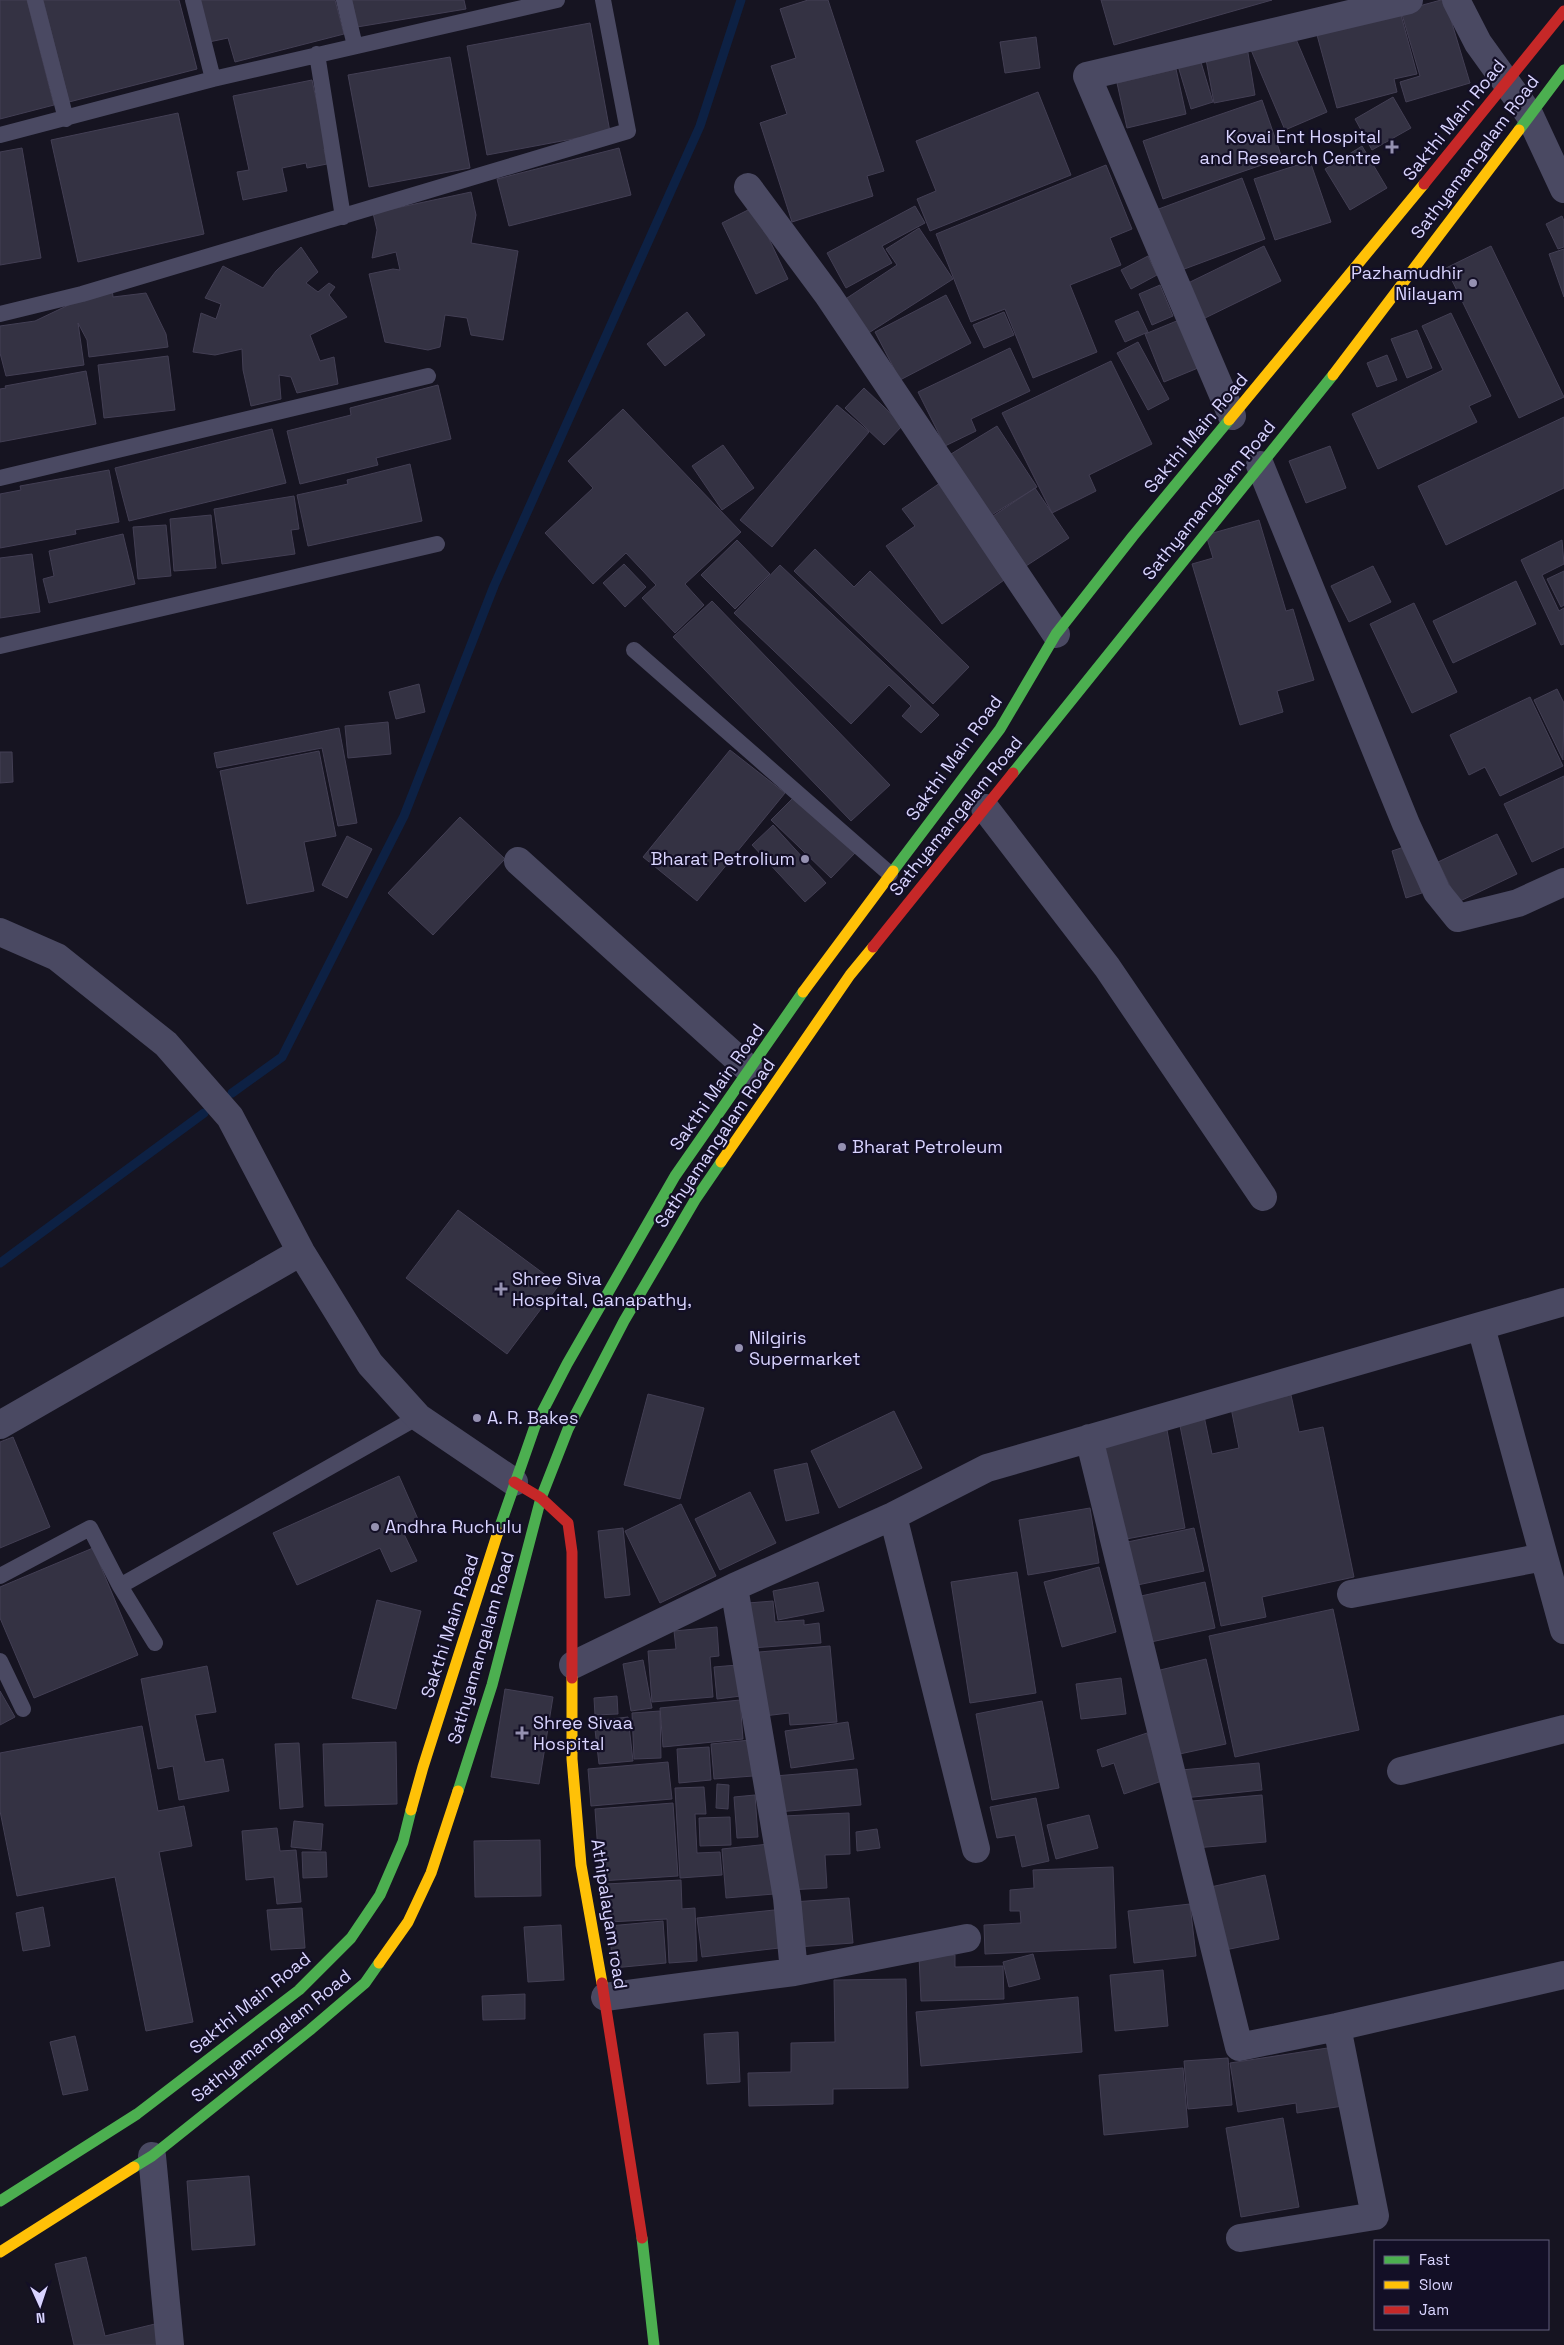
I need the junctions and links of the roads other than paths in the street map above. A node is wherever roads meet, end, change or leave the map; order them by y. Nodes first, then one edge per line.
1 (35, 0) edge
2 (193, 0) edge
3 (344, 0) edge
4 (557, 0) edge
5 (604, 0) edge
6 (1408, 0) edge
7 (1456, 0) edge
8 (484, 8) edge
9 (1564, 11) edge
10 (355, 46) junction
11 (318, 54) junction
12 (1564, 70) edge
13 (213, 79) junction
14 (1507, 84) junction
15 (1529, 114) junction
16 (66, 119) junction
17 (0, 135) edge
18 (748, 187) dead end
19 (1564, 189) edge
20 (343, 217) junction
21 (0, 314) edge
22 (428, 376) dead end
23 (1232, 416) junction
24 (1260, 465) junction
25 (0, 478) edge
26 (437, 544) dead end
27 (1056, 634) junction
28 (0, 646) edge
29 (634, 650) dead end
30 (985, 808) junction
31 (518, 861) dead end
32 (890, 874) junction
33 (1564, 882) edge
34 (0, 932) edge
35 (751, 1071) junction
36 (1263, 1198) dead end
37 (301, 1252) junction
38 (1564, 1302) edge
39 (1481, 1327) junction
40 (418, 1418) junction
41 (0, 1425) edge
42 (1089, 1438) junction
43 (514, 1482) junction
44 (541, 1498) junction
45 (893, 1516) junction
46 (1544, 1557) junction
47 (0, 1576) edge
48 (120, 1586) junction
49 (734, 1587) junction
50 (1352, 1594) dead end
51 (1564, 1630) edge
52 (154, 1644) dead end
53 (0, 1662) edge
54 (573, 1665) junction
55 (23, 1709) dead end
56 (1564, 1729) edge
57 (1400, 1771) dead end
58 (976, 1849) dead end
59 (967, 1938) dead end
60 (794, 1972) junction
61 (1564, 1975) edge
62 (605, 1997) junction
63 (1337, 2027) junction
64 (152, 2156) junction
65 (0, 2201) edge
66 (1240, 2238) dead end
67 (0, 2252) edge
68 (170, 2345) edge
69 (654, 2345) edge

1 - 16 lane
2 - 13 lane
3 - 10 lane
4 - 8 lane
5 - 20 lane
6 - 23 street
7 - 14 street
8 - 10 lane
9 - 14 main road, Sakthi Main Road
10 - 11 lane
11 - 13 lane
11 - 20 lane
12 - 15 main road, Sathyamangalam Road
13 - 16 lane
14 - 15 street
14 - 23 main road, Sakthi Main Road
15 - 19 street
15 - 24 main road, Sathyamangalam Road
16 - 17 lane
18 - 27 street
20 - 21 lane
22 - 25 lane
23 - 27 main road, Sakthi Main Road
24 - 30 main road, Sathyamangalam Road
24 - 33 street
26 - 28 lane
27 - 32 main road, Sakthi Main Road
29 - 32 lane
30 - 36 street
30 - 44 main road, Sathyamangalam Road
31 - 35 street
32 - 35 main road, Sakthi Main Road
34 - 37 street
35 - 43 main road, Sakthi Main Road
37 - 40 street
37 - 41 street
38 - 39 street
39 - 42 street
39 - 46 street
40 - 43 street
40 - 48 lane
42 - 45 street
42 - 63 street
43 - 44 main road, Athipalayam road
43 - 65 main road, Sakthi Main Road
44 - 54 main road, Athipalayam road
44 - 64 main road, Sathyamangalam Road
45 - 49 street
45 - 58 street
46 - 50 street
46 - 51 street
47 - 48 lane
48 - 52 lane
49 - 54 street
49 - 60 street
53 - 55 lane
54 - 62 main road, Athipalayam road
56 - 57 street
59 - 60 street
60 - 62 street
61 - 63 street
62 - 69 main road, Athipalayam road
63 - 66 street
64 - 67 main road, Sathyamangalam Road
64 - 68 street

